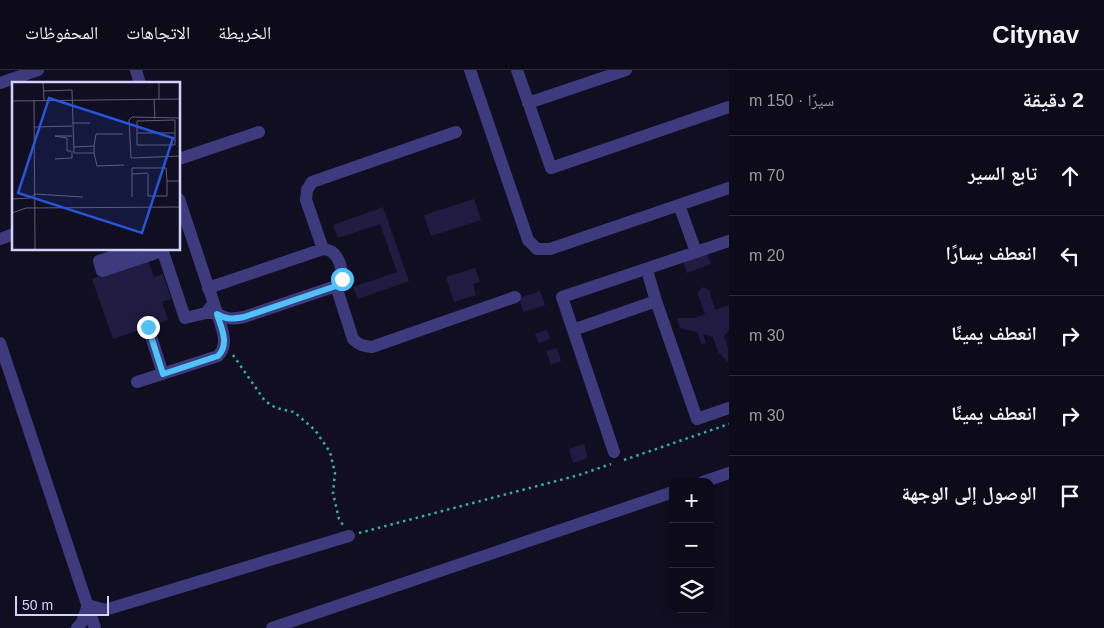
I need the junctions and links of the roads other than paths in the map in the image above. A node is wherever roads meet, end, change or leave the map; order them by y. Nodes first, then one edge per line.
1 (38, 70) edge
2 (470, 70) edge
3 (517, 70) edge
4 (626, 70) edge
5 (0, 83) edge
6 (528, 103) junction
7 (729, 107) edge
8 (259, 132) dead end
9 (456, 132) dead end
10 (180, 159) edge
11 (729, 188) edge
12 (678, 205) junction
13 (180, 206) edge
14 (184, 233) edge
15 (12, 235) edge
16 (0, 239) edge
17 (729, 241) edge
18 (323, 249) junction
19 (133, 250) edge
20 (162, 250) edge
21 (696, 252) junction
22 (647, 270) junction
23 (336, 286) junction
24 (208, 288) junction
25 (515, 297) dead end
26 (656, 301) junction
27 (212, 310) junction
28 (148, 327) dead end
29 (573, 330) junction
30 (0, 343) edge
31 (163, 374) junction
32 (137, 382) dead end
33 (729, 408) edge
34 (614, 452) dead end
35 (729, 473) edge
36 (714, 478) edge
37 (669, 493) edge
38 (349, 536) road end
39 (88, 605) junction
40 (77, 628) edge
41 (95, 628) edge
42 (272, 628) edge

1 - 5 lane
2 - 12 lane
3 - 6 lane
4 - 6 lane
6 - 7 lane
8 - 10 lane
9 - 18 lane
11 - 12 lane
12 - 21 lane
13 - 14 lane
14 - 24 lane
15 - 16 lane
17 - 21 lane
18 - 23 lane
18 - 24 lane
19 - 20 lane
20 - 27 lane
21 - 22 lane
22 - 26 lane
22 - 29 lane
23 - 25 lane
23 - 27 lane
24 - 27 lane
26 - 29 lane
26 - 33 lane
27 - 31 lane
28 - 31 lane
29 - 34 lane
30 - 39 lane
31 - 32 lane
35 - 36 lane
37 - 42 lane
38 - 39 lane
39 - 40 lane
39 - 41 lane

